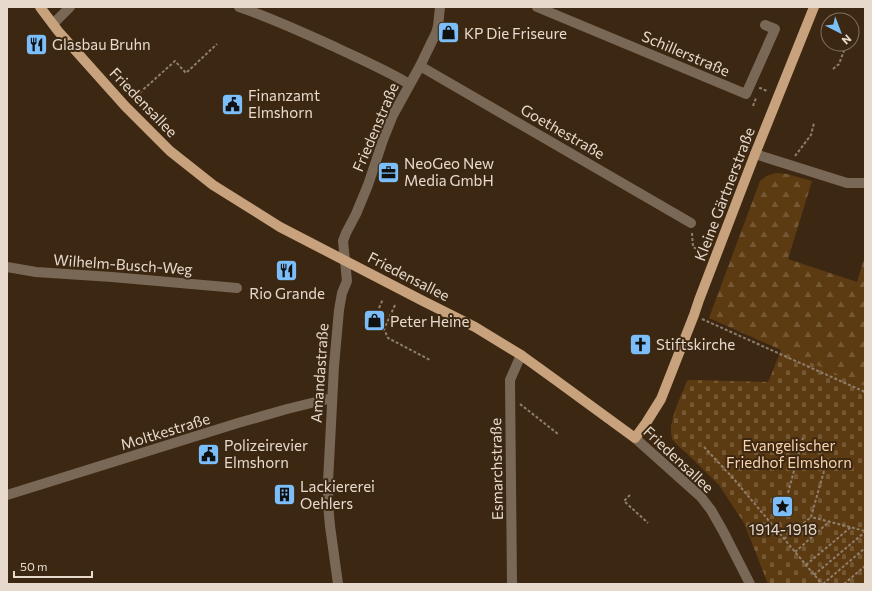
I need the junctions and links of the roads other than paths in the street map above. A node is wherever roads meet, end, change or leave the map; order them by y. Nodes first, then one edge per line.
1 (34, 7) edge
2 (40, 7) edge
3 (70, 7) edge
4 (239, 7) edge
5 (440, 7) edge
6 (537, 7) edge
7 (814, 8) edge
8 (46, 15) junction
9 (53, 24) junction
10 (765, 25) dead end
11 (420, 66) junction
12 (410, 84) junction
13 (755, 154) junction
14 (865, 183) edge
15 (691, 223) road end
16 (345, 260) junction
17 (7, 267) edge
18 (237, 288) dead end
19 (521, 355) junction
20 (332, 398) junction
21 (635, 438) junction
22 (7, 496) edge
23 (338, 584) edge
24 (512, 584) edge
25 (750, 584) edge

1 - 8 main road
2 - 8 main road, Friedensallee
3 - 9 street
4 - 12 street
5 - 11 street, Friedenstraße
6 - 10 street, Schillerstraße
7 - 13 main road, Kleine Gärtnerstraße
8 - 9 main road, Friedensallee
9 - 16 main road, Friedensallee
11 - 12 street, Friedenstraße
11 - 15 street, Goethestraße
12 - 16 street, Friedenstraße
13 - 14 street
13 - 21 main road, Kleine Gärtnerstraße
16 - 19 main road, Friedensallee
16 - 20 street, Amandastraße
17 - 18 street, Wilhelm-Busch-Weg
19 - 21 main road, Friedensallee
19 - 24 street, Esmarchstraße
20 - 22 street, Moltkestraße
20 - 23 street, Amandastraße
21 - 25 street, Friedensallee

